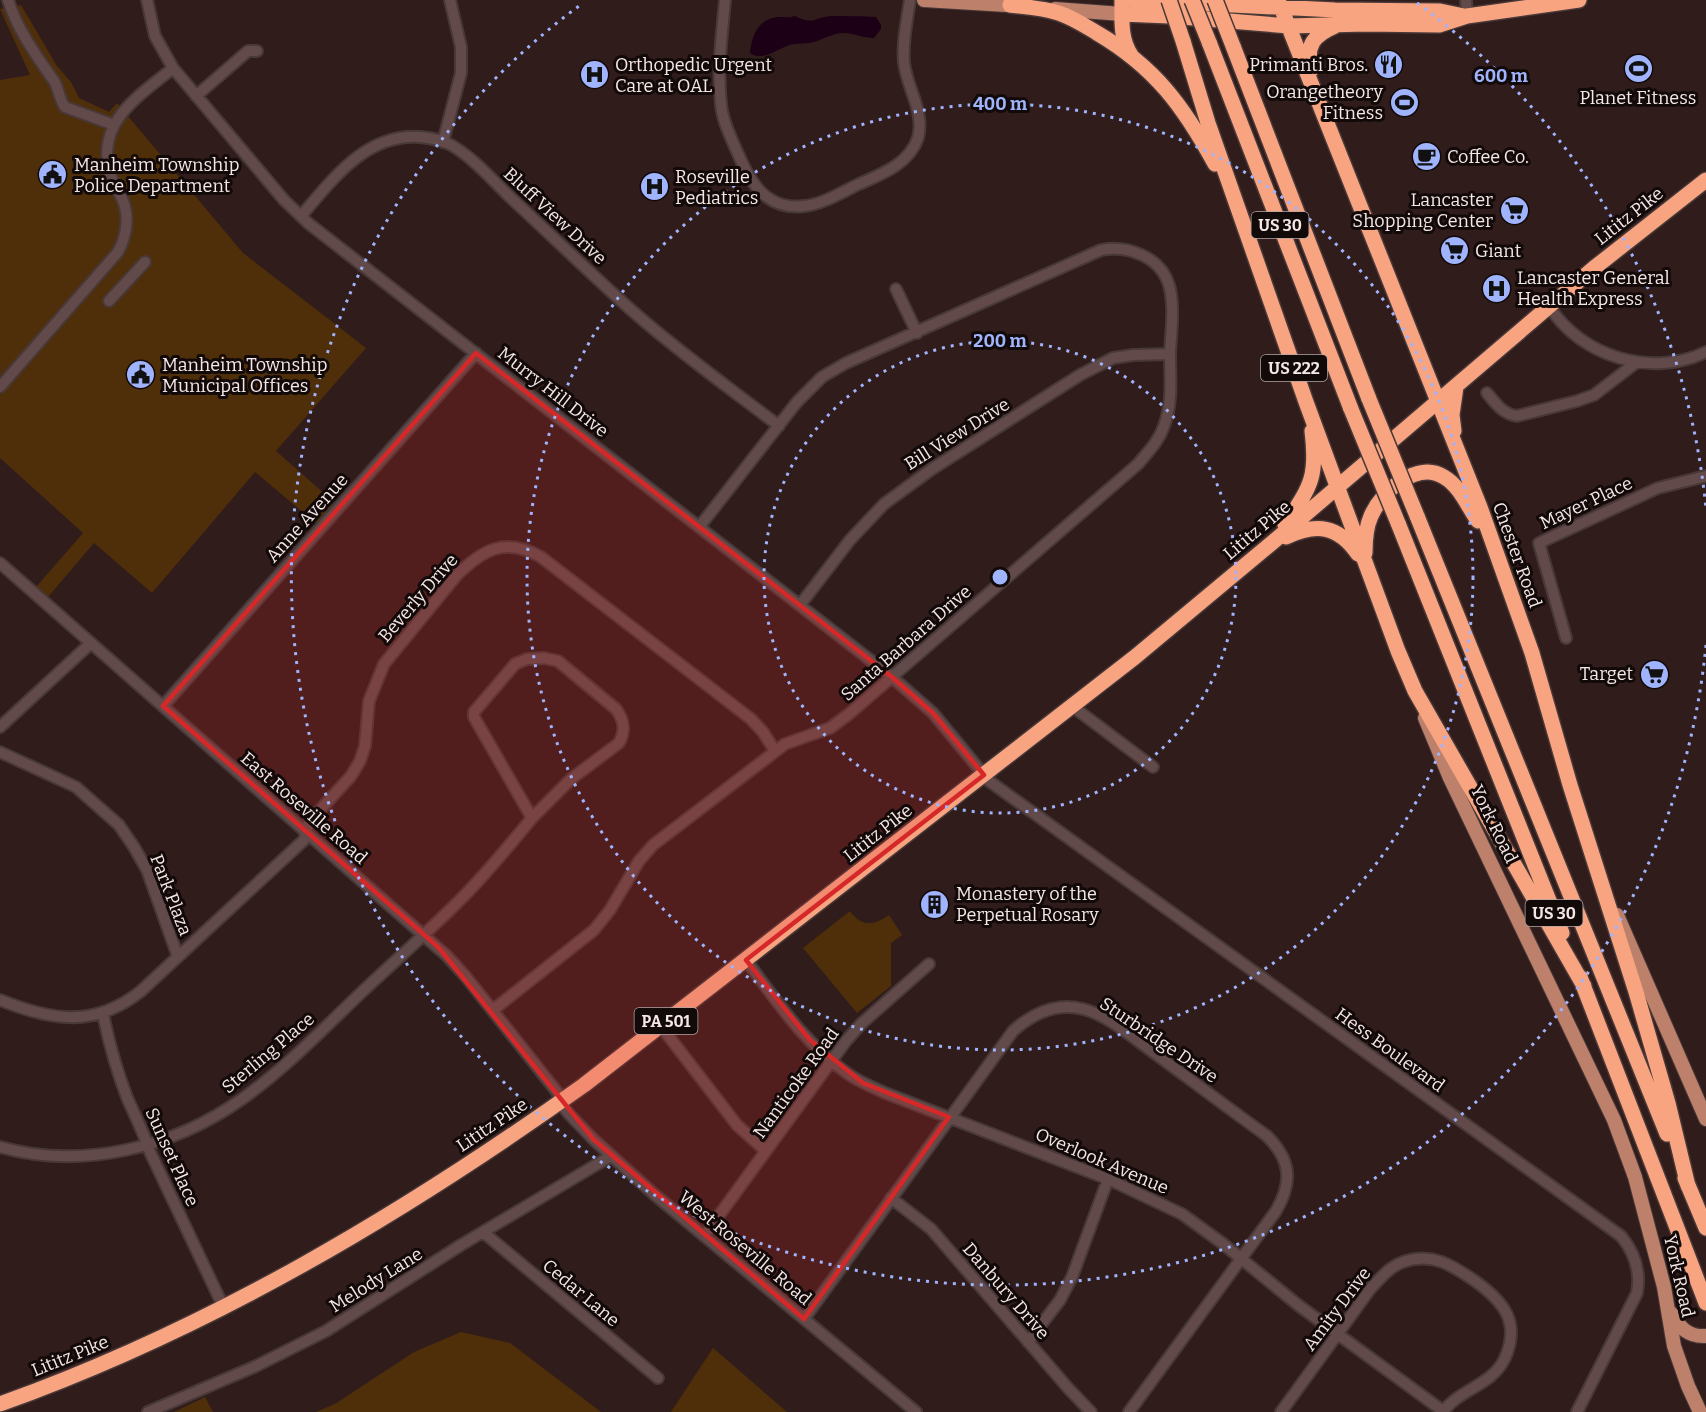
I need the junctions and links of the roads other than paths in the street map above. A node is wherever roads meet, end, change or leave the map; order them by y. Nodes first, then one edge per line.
1 (8, 0) edge
2 (147, 0) edge
3 (450, 0) edge
4 (725, 0) edge
5 (910, 0) edge
6 (924, 0) edge
7 (1133, 0) edge
8 (1169, 0) edge
9 (1192, 0) edge
10 (1215, 0) edge
11 (1309, 0) edge
12 (1466, 0) edge
13 (1579, 0) edge
14 (1280, 4) edge
15 (1010, 5) junction
16 (1122, 7) edge
17 (1467, 16) junction
18 (1338, 17) junction
19 (1289, 26) junction
20 (257, 51) dead end
21 (1133, 57) junction
22 (173, 68) junction
23 (195, 96) junction
24 (1321, 108) junction
25 (114, 125) junction
26 (443, 142) junction
27 (1706, 180) edge
28 (301, 216) junction
29 (1253, 250) junction
30 (145, 262) dead end
31 (896, 289) dead end
32 (109, 301) dead end
33 (1549, 306) junction
34 (917, 333) junction
35 (1706, 352) edge
36 (476, 353) junction
37 (1170, 354) junction
38 (1637, 362) junction
39 (0, 387) edge
40 (1456, 387) junction
41 (1487, 393) dead end
42 (1438, 400) junction
43 (1306, 402) junction
44 (779, 426) junction
45 (1455, 446) junction
46 (1706, 476) edge
47 (1339, 486) junction
48 (700, 526) junction
49 (1273, 543) junction
50 (1495, 549) junction
51 (0, 563) edge
52 (1369, 572) junction
53 (800, 605) junction
54 (1566, 638) dead end
55 (91, 643) junction
56 (892, 677) junction
57 (1415, 691) junction
58 (163, 706) junction
59 (1072, 706) junction
60 (0, 728) edge
61 (775, 751) junction
62 (0, 752) edge
63 (1153, 767) dead end
64 (984, 775) junction
65 (532, 818) junction
66 (306, 832) junction
67 (1591, 853) junction
68 (424, 935) junction
69 (178, 957) junction
70 (746, 960) junction
71 (929, 964) dead end
72 (1584, 986) junction
73 (0, 1000) edge
74 (493, 1010) junction
75 (103, 1014) junction
76 (660, 1025) junction
77 (831, 1060) junction
78 (562, 1100) junction
79 (949, 1117) junction
80 (1706, 1119) edge
81 (148, 1145) junction
82 (0, 1146) edge
83 (766, 1151) junction
84 (611, 1156) junction
85 (1108, 1179) junction
86 (1689, 1186) junction
87 (891, 1198) junction
88 (1706, 1228) edge
89 (483, 1232) junction
90 (704, 1236) junction
91 (1242, 1258) junction
92 (1706, 1304) edge
93 (1667, 1306) junction
94 (224, 1308) junction
95 (804, 1319) junction
96 (1338, 1335) junction
97 (1706, 1336) edge
98 (1028, 1342) junction
99 (658, 1378) dead end
100 (1688, 1386) junction
101 (0, 1404) edge
102 (1443, 1411) edge
103 (148, 1412) edge
104 (916, 1412) edge
105 (1091, 1412) edge
106 (1129, 1412) edge
107 (1281, 1412) edge
108 (1577, 1412) edge
109 (1688, 1412) edge
110 (1700, 1412) edge

1 - 25 street
2 - 22 street, Murry Hill Drive
3 - 26 street
4 - 5 street
6 - 15 main road
7 - 14 highway
8 - 29 highway, US 222, bridge
9 - 72 highway, US 30, bridge
10 - 86 highway, US 30, bridge
11 - 18 highway
12 - 17 street
13 - 17 highway
14 - 18 highway
14 - 19 highway, Chester Road
15 - 16 main road
15 - 21 highway
16 - 19 highway
16 - 21 highway
17 - 18 highway
18 - 19 highway
18 - 24 highway
19 - 24 highway, Chester Road
20 - 23 street
21 - 29 highway
22 - 23 street, Murry Hill Drive
22 - 25 street
23 - 28 street, Murry Hill Drive
24 - 42 highway, Chester Road
25 - 39 street
26 - 28 street, Bluff View Drive
26 - 44 street, Bluff View Drive
27 - 33 highway, Lititz Pike
28 - 36 street, Murry Hill Drive
29 - 43 highway, York Road / US 222
30 - 32 street
31 - 34 street
33 - 38 street
33 - 40 highway, Lititz Pike
34 - 37 street, Santa Barbara Drive
34 - 44 street, Santa Barbara Drive
35 - 38 street
36 - 48 street, Murry Hill Drive
36 - 58 street, Anne Avenue
37 - 53 street, Bill View Drive
37 - 56 street, Santa Barbara Drive
38 - 41 street
40 - 42 highway, Lititz Pike
40 - 45 highway
42 - 45 highway, Chester Road
42 - 47 highway, Lititz Pike
43 - 47 highway, York Road / US 222
43 - 49 highway
44 - 48 street, Santa Barbara Drive
45 - 50 highway, Chester Road
46 - 54 street, Mayer Place
47 - 49 highway, Lititz Pike / PA 501
47 - 52 highway, York Road
48 - 53 street, Murry Hill Drive
49 - 52 highway
49 - 59 highway, Lititz Pike / PA 501
50 - 52 highway
50 - 67 highway, Chester Road
51 - 55 street, East Roseville Road
52 - 57 highway, York Road
53 - 56 street, Murry Hill Drive
55 - 58 street, East Roseville Road
55 - 60 street
56 - 61 street, Santa Barbara Drive
56 - 64 street, Murry Hill Drive
57 - 72 highway
57 - 93 main road, York Road
58 - 66 street, East Roseville Road
59 - 63 street
59 - 64 highway, Lititz Pike / PA 501
61 - 66 street, Beverly Drive
61 - 74 street, Santa Barbara Drive
62 - 69 street, Park Plaza
64 - 70 highway, Lititz Pike / PA 501
64 - 108 street, Hess Boulevard
65 - 65 street, Sterling Place
65 - 68 street, Sterling Place
66 - 68 street, East Roseville Road
66 - 69 street, Beverly Drive
67 - 80 main road, Chester Road
67 - 86 highway
68 - 74 street, East Roseville Road
68 - 81 street, Sterling Place
69 - 75 street, Park Plaza
70 - 76 highway, Lititz Pike / PA 501
70 - 77 street, Overlook Avenue
71 - 77 street, Nanticoke Road
72 - 92 highway, US 30
73 - 75 street, Park Plaza
74 - 78 street, East Roseville Road
75 - 81 street, Sunset Place
76 - 78 highway, Lititz Pike / PA 501
76 - 83 street
77 - 79 street, Overlook Avenue
77 - 83 street, Nanticoke Road
78 - 84 street, West Roseville Road
78 - 94 highway, Lititz Pike / PA 501
79 - 85 street, Overlook Avenue
79 - 87 street, Sturbridge Drive
79 - 91 street, Sturbridge Drive
81 - 82 street, Sterling Place
81 - 94 street, Sunset Place
83 - 90 street, Nanticoke Road
84 - 89 street, Melody Lane
84 - 90 street, West Roseville Road
85 - 91 street, Overlook Avenue
85 - 98 street
86 - 88 highway, US 30
87 - 95 street, Sturbridge Drive
87 - 98 street, Danbury Drive
89 - 99 street, Cedar Lane
89 - 103 street, Melody Lane
90 - 95 street, West Roseville Road
91 - 96 street, Overlook Avenue
91 - 106 street, Sturbridge Drive
93 - 97 main road
93 - 100 main road, York Road
94 - 101 highway, Lititz Pike / PA 501
95 - 104 street, West Roseville Road
96 - 102 street, Overlook Avenue
96 - 102 street, Amity Drive
96 - 107 street, Amity Drive
98 - 105 street, Danbury Drive
100 - 109 main road
100 - 110 main road, York Road

